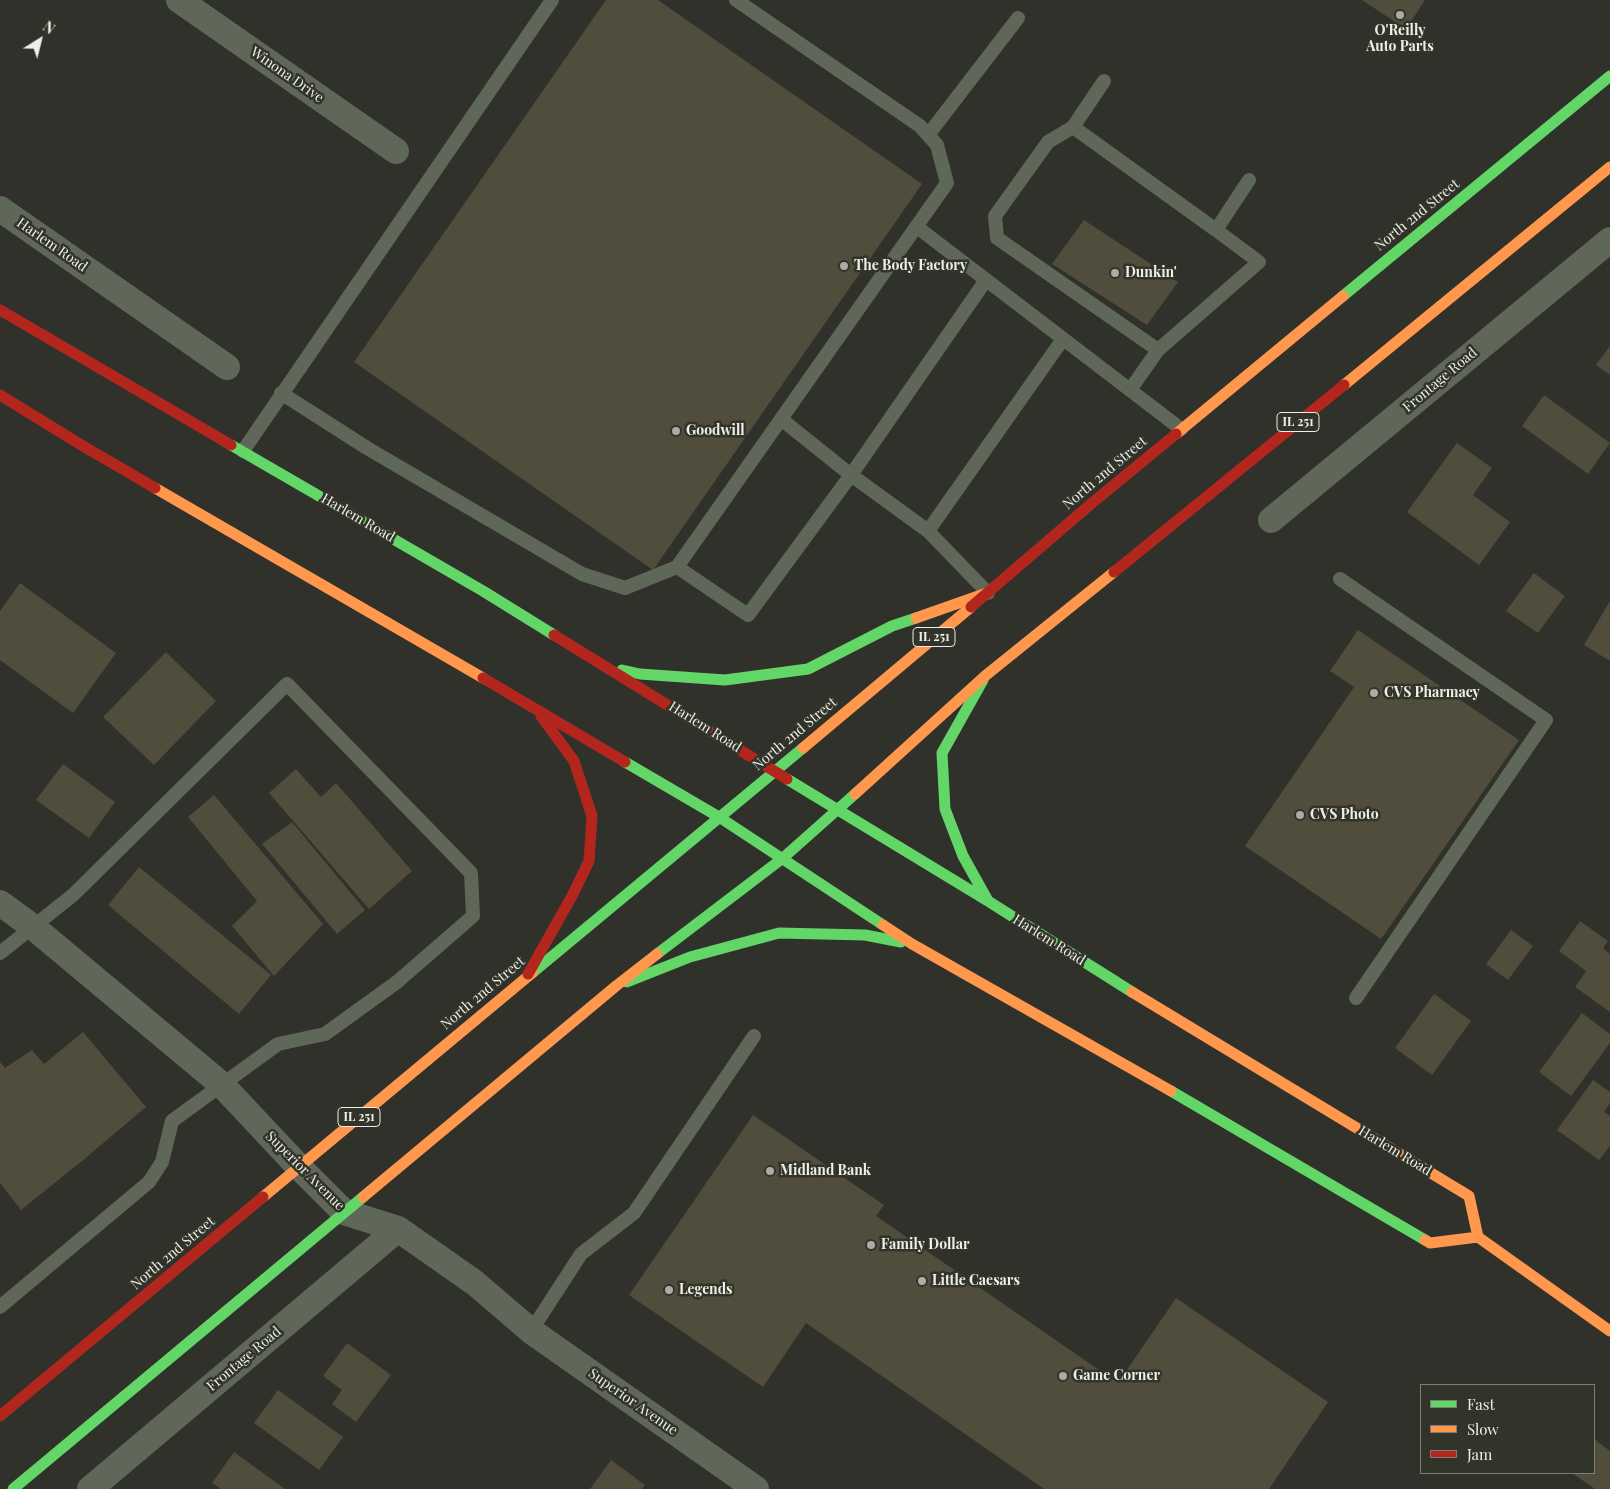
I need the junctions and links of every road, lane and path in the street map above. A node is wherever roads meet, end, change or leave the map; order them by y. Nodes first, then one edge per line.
1 (179, 0) edge
2 (552, 0) edge
3 (736, 0) edge
4 (1018, 18) dead end
5 (1610, 76) edge
6 (1104, 81) dead end
7 (1072, 127) junction
8 (928, 135) junction
9 (396, 151) dead end
10 (1610, 167) edge
11 (1249, 180) dead end
12 (0, 209) edge
13 (917, 227) junction
14 (1216, 230) junction
15 (1610, 240) edge
16 (986, 280) junction
17 (0, 310) edge
18 (1063, 339) junction
19 (1158, 350) junction
20 (227, 366) dead end
21 (1130, 390) junction
22 (281, 393) junction
23 (0, 395) edge
24 (780, 420) junction
25 (1181, 429) junction
26 (243, 451) junction
27 (851, 475) junction
28 (1271, 520) dead end
29 (928, 531) junction
30 (677, 567) junction
31 (1340, 579) dead end
32 (988, 593) junction
33 (606, 666) junction
34 (985, 676) junction
35 (534, 707) junction
36 (774, 770) junction
37 (838, 810) junction
38 (719, 817) junction
39 (783, 858) junction
40 (988, 901) junction
41 (0, 903) edge
42 (32, 927) junction
43 (912, 944) junction
44 (0, 954) edge
45 (528, 974) junction
46 (616, 986) junction
47 (1356, 998) dead end
48 (754, 1036) dead end
49 (221, 1084) junction
50 (299, 1167) junction
51 (344, 1212) junction
52 (398, 1229) junction
53 (1478, 1237) junction
54 (0, 1307) edge
55 (1610, 1330) edge
56 (531, 1331) junction
57 (0, 1416) edge
58 (13, 1489) edge
59 (90, 1489) edge
60 (756, 1489) edge

1 - 9 street, Winona Drive
2 - 22 lane
3 - 8 lane
4 - 8 lane
5 - 25 main road, North 2nd Street / IL 251
6 - 7 lane
7 - 14 lane
7 - 19 lane
8 - 13 lane
10 - 34 main road, IL 251
11 - 14 lane
12 - 20 street, Harlem Road
13 - 16 lane
13 - 24 lane
14 - 19 lane
15 - 28 street, Frontage Road
16 - 18 lane
16 - 27 lane
17 - 26 main road, Harlem Road
18 - 21 lane
18 - 29 lane
19 - 21 lane
21 - 25 lane
22 - 26 lane
22 - 30 lane
23 - 35 main road
24 - 27 lane
24 - 30 lane
25 - 32 main road, North 2nd Street / IL 251
26 - 33 main road, Harlem Road
27 - 29 lane
27 - 30 lane
29 - 32 lane
31 - 47 lane
32 - 33 main road
32 - 36 main road, North 2nd Street / IL 251
33 - 36 main road, Harlem Road
34 - 37 main road, IL 251
34 - 40 main road
35 - 38 main road
35 - 45 main road
36 - 37 main road, Harlem Road
36 - 38 main road, North 2nd Street / IL 251
37 - 39 main road, IL 251
37 - 40 main road, Harlem Road
38 - 39 main road
38 - 45 main road, North 2nd Street / IL 251
39 - 43 main road
39 - 46 main road, IL 251
40 - 53 main road, Harlem Road
41 - 42 street, Superior Avenue
42 - 44 lane
42 - 49 street, Superior Avenue
42 - 49 lane
43 - 46 main road
43 - 53 main road
45 - 50 main road, North 2nd Street / IL 251
46 - 51 main road, IL 251
48 - 56 lane
49 - 50 street, Superior Avenue
49 - 54 lane
50 - 51 street, Superior Avenue
50 - 57 main road, North 2nd Street / IL 251
51 - 52 street, Superior Avenue
51 - 58 main road, IL 251
52 - 56 street, Superior Avenue
52 - 59 street, Frontage Road
53 - 55 main road
56 - 60 street, Superior Avenue

